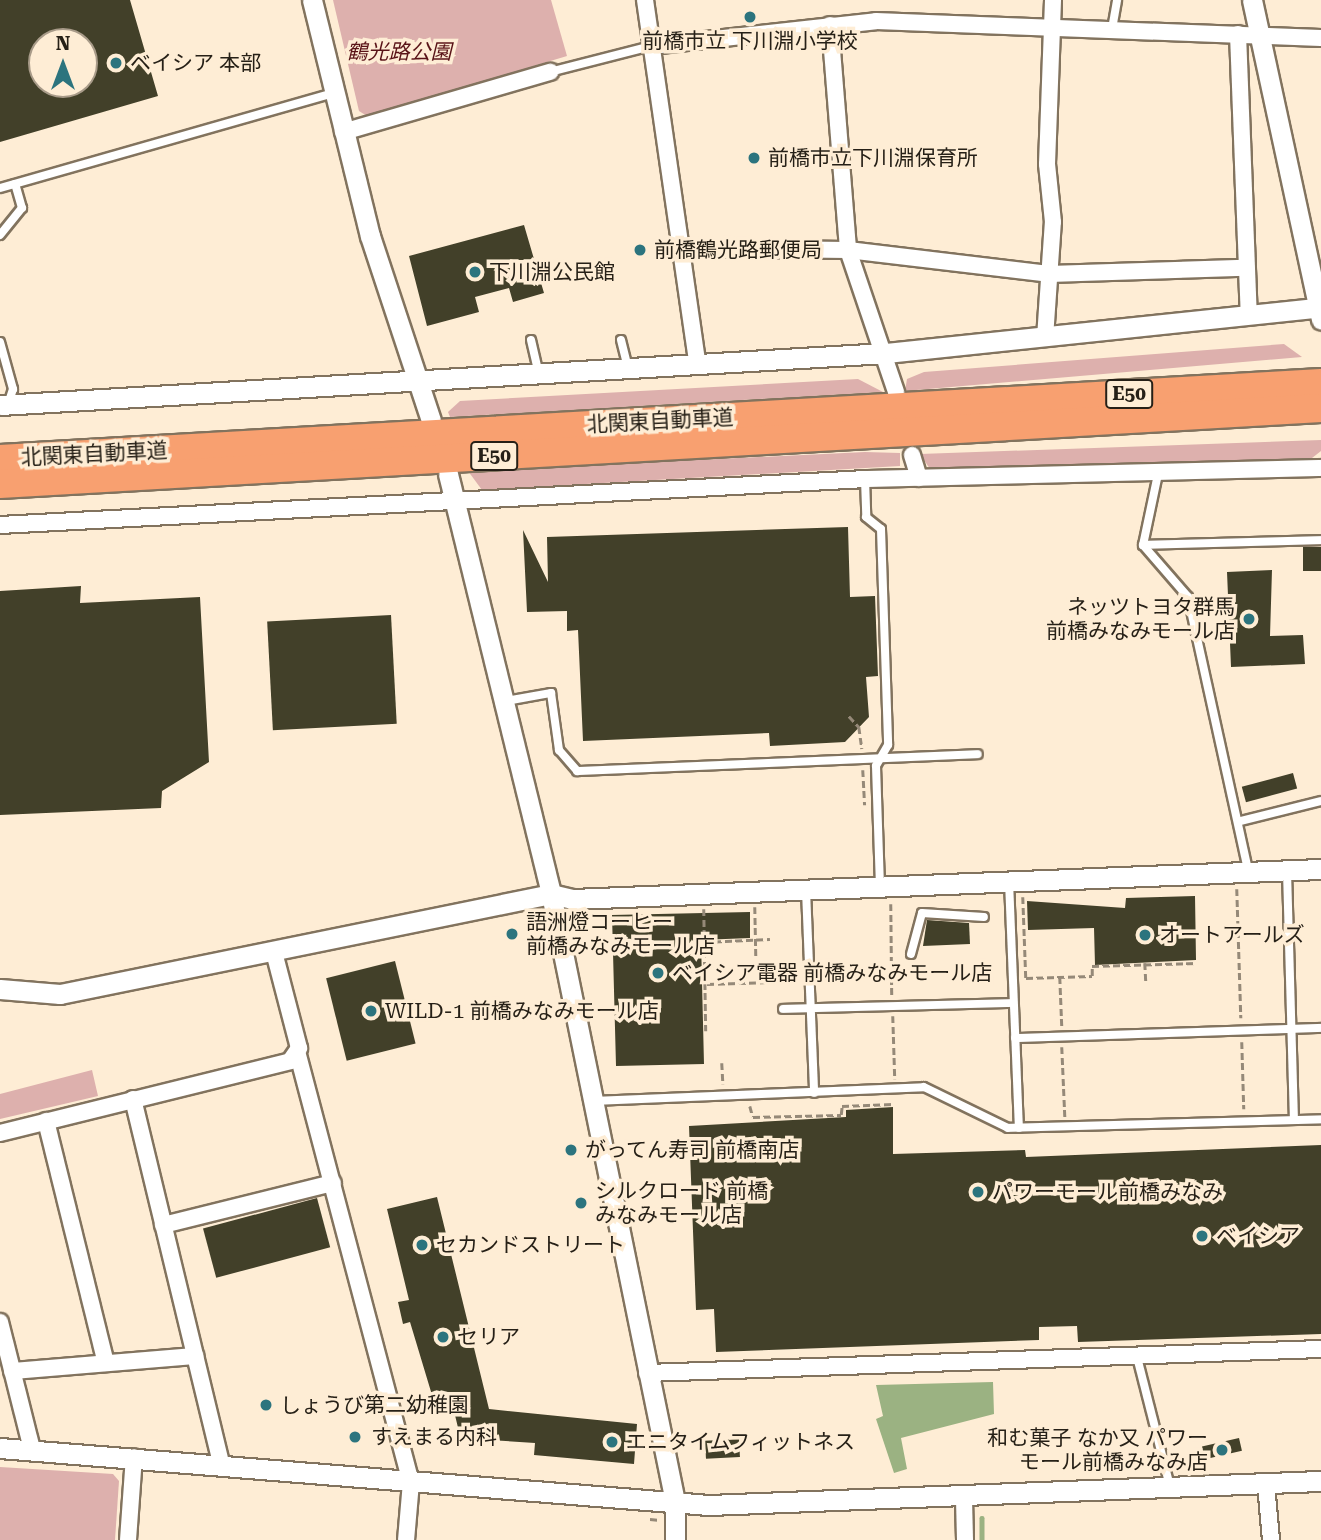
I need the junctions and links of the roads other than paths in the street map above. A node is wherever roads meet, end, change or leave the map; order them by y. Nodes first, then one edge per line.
1 (312, 0) edge
2 (645, 0) edge
3 (1052, 0) edge
4 (1118, 0) edge
5 (1252, 0) edge
6 (830, 25) junction
7 (1053, 27) junction
8 (1112, 29) junction
9 (1238, 34) junction
10 (1260, 34) junction
11 (1321, 38) edge
12 (651, 46) junction
13 (550, 72) joint
14 (333, 93) junction
15 (342, 132) junction
16 (15, 184) junction
17 (0, 188) edge
18 (0, 235) edge
19 (680, 248) junction
20 (848, 250) junction
21 (1245, 268) junction
22 (1049, 274) junction
23 (1320, 312) edge
24 (1249, 316) junction
25 (1045, 338) junction
26 (531, 340) dead end
27 (621, 340) dead end
28 (0, 342) edge
29 (886, 353) junction
30 (697, 363) junction
31 (628, 368) junction
32 (538, 372) junction
33 (415, 379) junction
34 (896, 392) dead end
35 (1311, 396) edge
36 (3, 401) edge
37 (430, 420) dead end
38 (912, 455) dead end
39 (0, 459) edge
40 (1321, 468) edge
41 (448, 474) dead end
42 (1158, 474) junction
43 (919, 478) junction
44 (865, 479) junction
45 (0, 484) edge
46 (455, 498) junction
47 (0, 525) edge
48 (1321, 540) edge
49 (1143, 545) junction
50 (506, 701) junction
51 (978, 754) dead end
52 (878, 760) junction
53 (1321, 801) edge
54 (1241, 821) junction
55 (1321, 869) edge
56 (1287, 870) junction
57 (1243, 879) junction
58 (880, 887) junction
59 (1016, 887) junction
60 (806, 890) junction
61 (551, 894) junction
62 (984, 917) dead end
63 (274, 952) junction
64 (911, 954) dead end
65 (0, 989) edge
66 (1013, 1003) junction
67 (811, 1008) junction
68 (783, 1009) dead end
69 (1321, 1027) edge
70 (1291, 1029) junction
71 (1015, 1038) junction
72 (298, 1055) junction
73 (814, 1093) junction
74 (133, 1099) junction
75 (589, 1101) junction
76 (1321, 1119) edge
77 (1294, 1120) junction
78 (46, 1121) junction
79 (1018, 1128) junction
80 (0, 1133) edge
81 (333, 1183) junction
82 (163, 1225) junction
83 (1, 1328) edge
84 (1321, 1349) edge
85 (195, 1356) junction
86 (1137, 1357) junction
87 (106, 1363) junction
88 (12, 1371) junction
89 (646, 1373) junction
90 (0, 1448) edge
91 (32, 1449) junction
92 (134, 1457) junction
93 (221, 1463) junction
94 (1321, 1480) edge
95 (411, 1482) junction
96 (1266, 1484) junction
97 (1170, 1489) junction
98 (964, 1499) junction
99 (676, 1502) junction
100 (128, 1540) edge
101 (406, 1540) edge
102 (675, 1540) edge
103 (965, 1540) edge
104 (1271, 1540) edge

1 - 14 street
2 - 12 street
3 - 7 street
4 - 8 lane
5 - 10 street
6 - 7 street
6 - 12 street
6 - 20 street
7 - 8 street
7 - 22 street
8 - 9 street
9 - 10 street
9 - 21 street
10 - 11 street
10 - 23 street
12 - 13 lane
12 - 19 street
13 - 15 street
14 - 15 street
14 - 16 lane
15 - 33 street
16 - 17 lane
16 - 18 lane
19 - 20 street
19 - 30 street
20 - 22 street
20 - 29 street
21 - 22 street
21 - 24 street
22 - 25 street
23 - 24 street
24 - 25 street
25 - 29 street
26 - 32 lane
27 - 31 lane
28 - 36 lane
29 - 30 street
29 - 34 street
30 - 31 street
31 - 32 street
32 - 33 street
33 - 36 street
33 - 37 street
35 - 39 highway, 北関東自動車道 / E50
35 - 45 highway, 北関東自動車道 / E50
38 - 43 street
40 - 42 street
41 - 46 street
42 - 43 street
42 - 49 lane
43 - 44 street
44 - 46 street
44 - 52 lane
46 - 47 street
46 - 50 street
48 - 49 lane
49 - 54 lane
50 - 52 lane
50 - 61 street
51 - 52 lane
52 - 58 lane
53 - 54 lane
54 - 57 lane
55 - 56 street
56 - 57 street
56 - 70 lane
57 - 59 street
58 - 59 street
58 - 60 street
59 - 66 lane
60 - 61 street
60 - 67 lane
61 - 63 street
61 - 75 street
62 - 64 lane
63 - 65 street
63 - 72 street
66 - 67 lane
66 - 71 lane
67 - 68 lane
67 - 73 lane
69 - 70 lane
70 - 71 lane
70 - 77 lane
71 - 79 lane
72 - 74 street
72 - 81 street
73 - 75 lane
73 - 79 lane
74 - 78 street
74 - 82 street
75 - 89 street
76 - 77 lane
77 - 79 lane
78 - 80 street
78 - 87 street
81 - 82 street
81 - 95 street
82 - 85 street
83 - 88 street
84 - 86 street
85 - 87 street
85 - 93 street
86 - 89 street
86 - 97 lane
87 - 88 street
88 - 91 street
89 - 99 street
90 - 91 street
91 - 92 street
92 - 93 street
92 - 100 street
93 - 95 street
94 - 96 street
95 - 99 street
95 - 101 street
96 - 97 street
96 - 104 street
97 - 98 street
98 - 99 street
98 - 103 street
99 - 102 street

